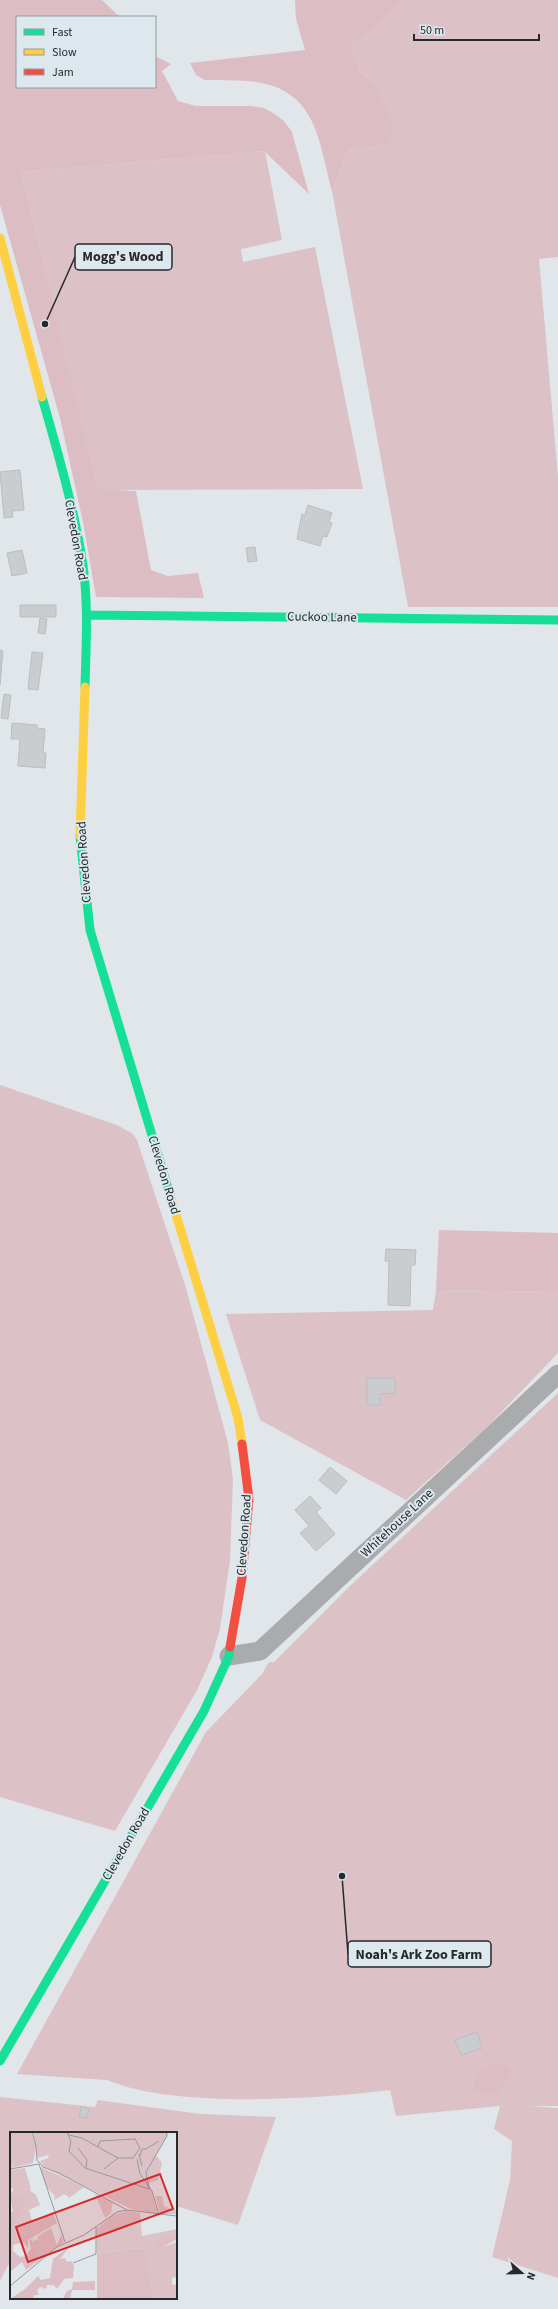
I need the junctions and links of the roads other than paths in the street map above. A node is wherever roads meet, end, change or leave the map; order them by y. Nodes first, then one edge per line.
1 (0, 238) edge
2 (87, 615) junction
3 (558, 620) edge
4 (558, 1374) edge
5 (229, 1656) junction
6 (0, 2061) edge

1 - 2 main road, Clevedon Road
2 - 3 main road, Cuckoo Lane
2 - 5 main road, Clevedon Road
4 - 5 street, Whitehouse Lane
5 - 6 main road, Clevedon Road

